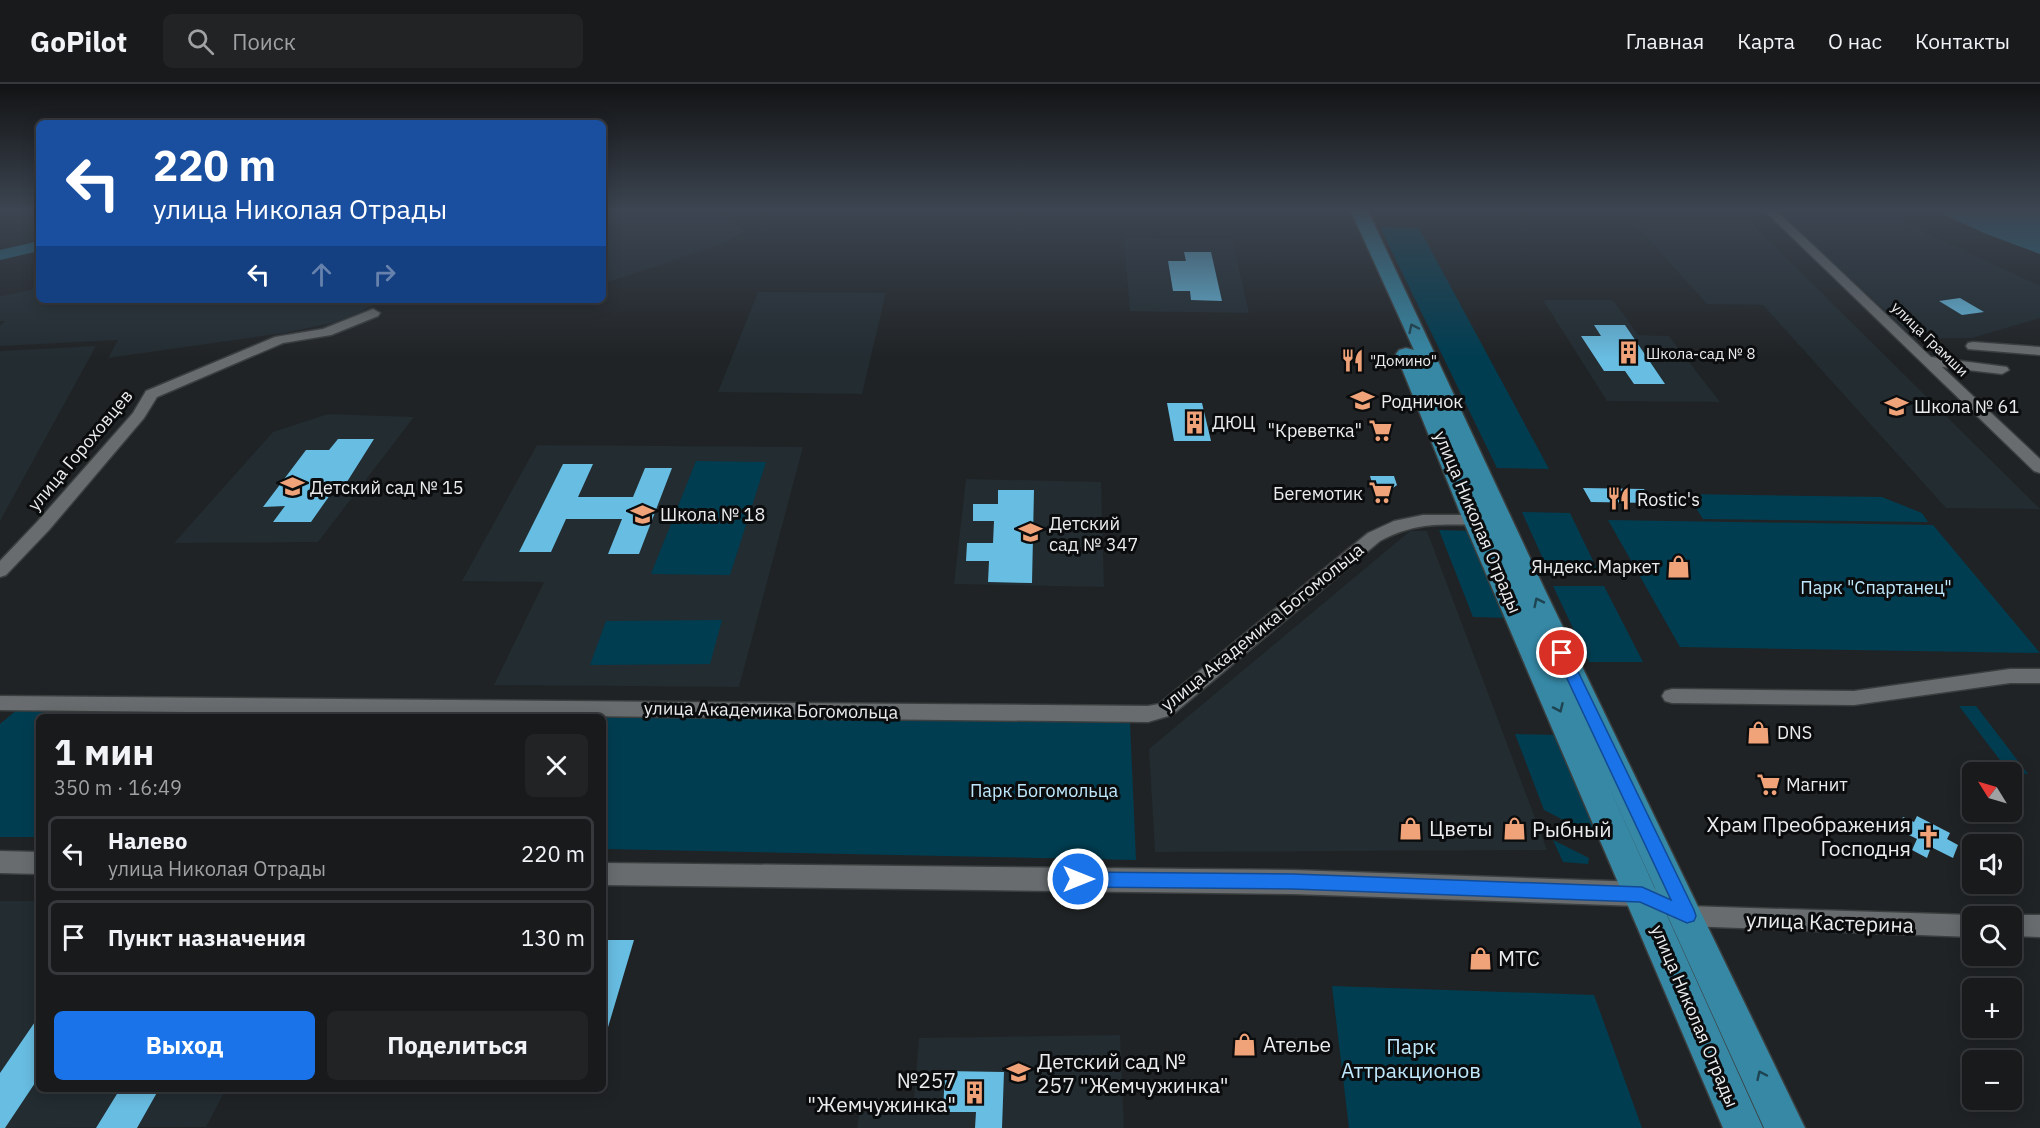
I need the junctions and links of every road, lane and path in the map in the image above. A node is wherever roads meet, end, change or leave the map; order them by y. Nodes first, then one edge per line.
1 (1365, 260) edge
2 (1382, 260) edge
3 (1822, 260) edge
4 (373, 313) dead end
5 (1973, 346) dead end
6 (2040, 351) edge
7 (1930, 361) junction
8 (2002, 370) dead end
9 (2040, 468) edge
10 (1475, 520) junction
11 (0, 571) edge
12 (2040, 676) edge
13 (1672, 696) dead end
14 (0, 703) edge
15 (0, 862) edge
16 (36, 863) edge
17 (606, 874) edge
18 (1642, 894) junction
19 (1687, 916) junction
20 (1962, 926) edge
21 (2022, 926) edge
22 (2040, 926) edge
23 (1743, 1128) edge
24 (1785, 1128) edge

1 - 10 main road, улица Николая Отрады
19 -> 2 main road, улица Николая Отрады
3 - 7 street, улица Грамши
4 - 11 street, улица Гороховцев
5 - 6 street
7 - 8 street
7 - 9 street, улица Грамши
10 - 14 street, улица Академика Богомольца
10 -> 18 main road, улица Николая Отрады
12 - 13 street
15 - 16 street
17 - 18 street
18 - 19 street
18 - 23 main road, улица Николая Отрады
19 - 20 street, улица Кастерина
24 -> 19 main road, улица Николая Отрады
21 - 22 street

